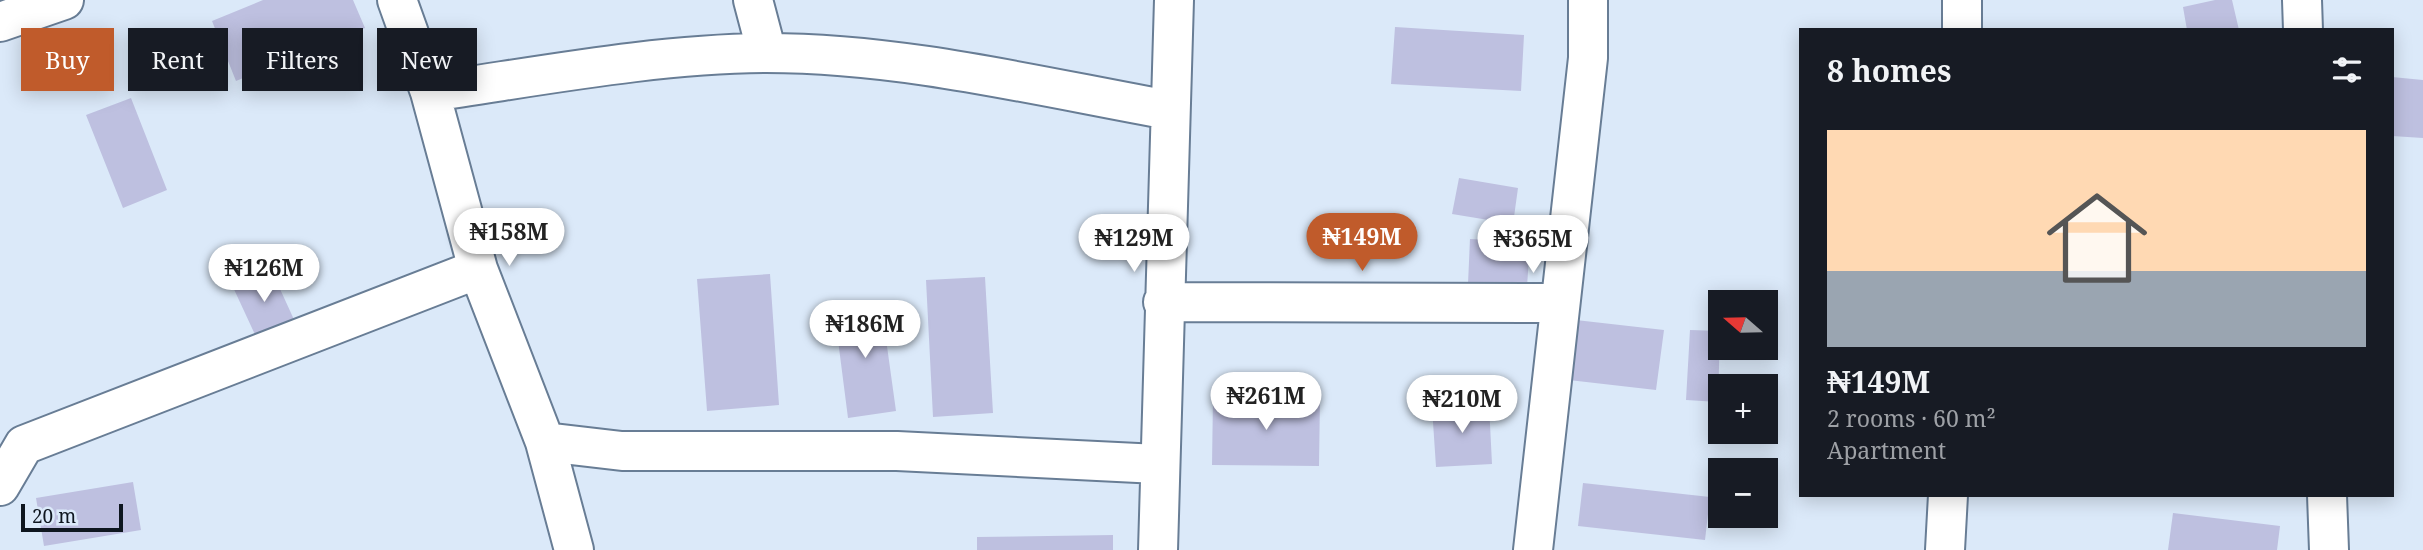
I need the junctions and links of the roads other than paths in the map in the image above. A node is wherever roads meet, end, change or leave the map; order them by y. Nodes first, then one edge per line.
1 (64, 0) edge
2 (397, 0) edge
3 (753, 0) edge
4 (1174, 0) edge
5 (1588, 0) edge
6 (1962, 0) edge
7 (2302, 0) edge
8 (0, 22) edge
9 (1962, 28) edge
10 (2303, 28) edge
11 (767, 53) junction
12 (430, 92) junction
13 (1169, 110) junction
14 (478, 269) junction
15 (1163, 302) junction
16 (1560, 303) junction
17 (545, 442) junction
18 (1158, 464) junction
19 (0, 486) edge
20 (1948, 497) edge
21 (2327, 497) edge
22 (574, 550) edge
23 (1158, 550) edge
24 (1533, 550) edge
25 (1945, 550) edge
26 (2329, 550) edge

1 - 8 street
2 - 12 street
3 - 11 street
4 - 13 street
5 - 16 street
6 - 9 street
7 - 10 street
11 - 12 street
11 - 13 street
12 - 14 street
13 - 15 street
14 - 17 street
14 - 19 street
15 - 16 street
15 - 18 street
16 - 24 street
17 - 18 street
17 - 22 street
18 - 23 street
20 - 25 street
21 - 26 street

